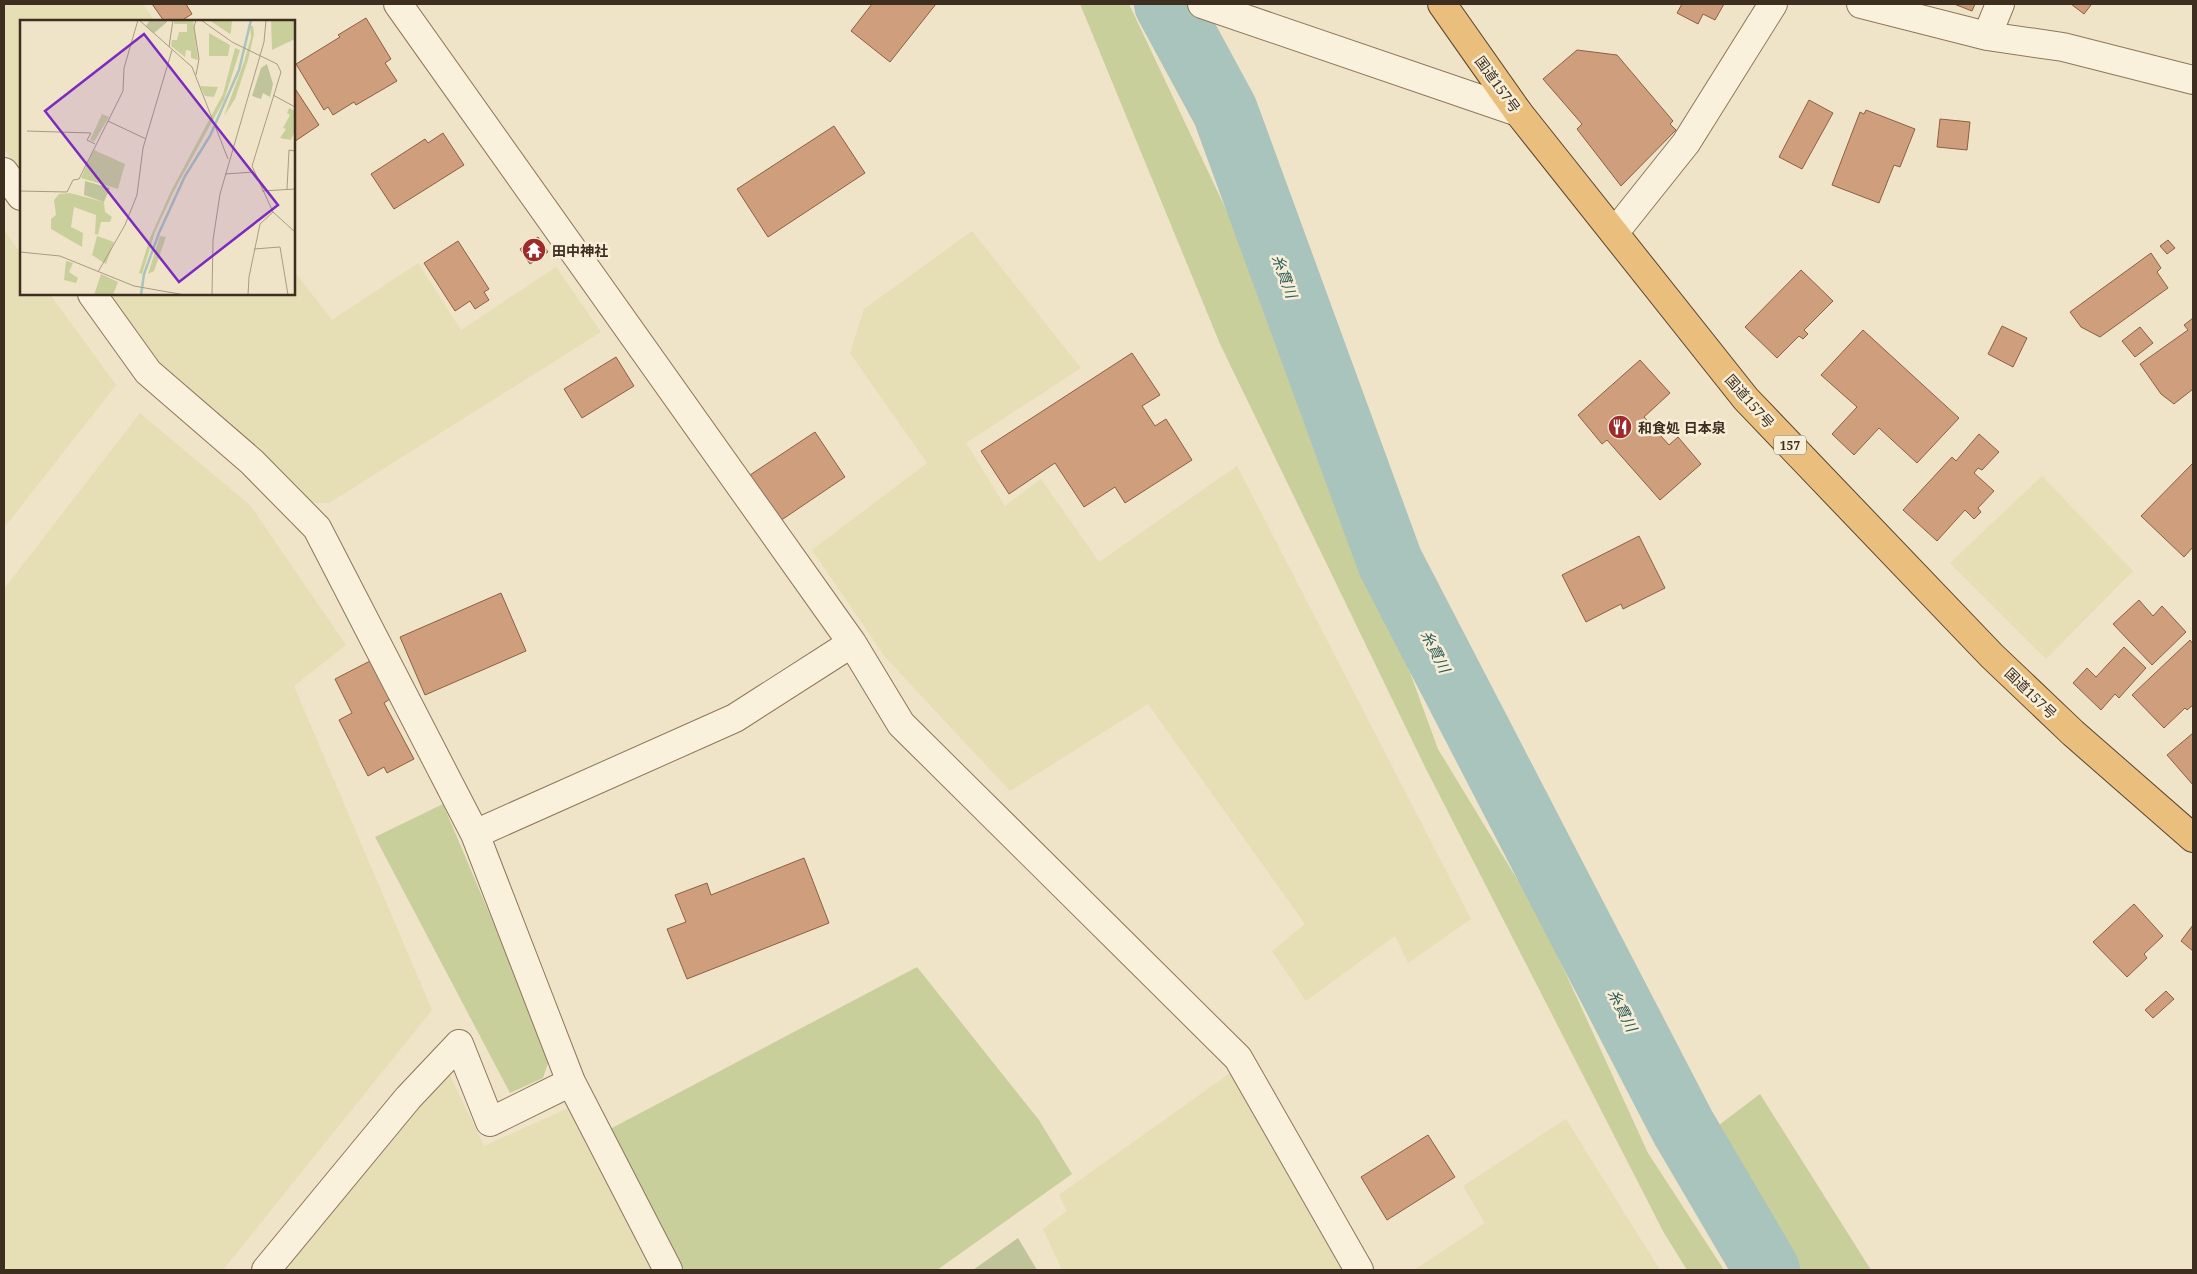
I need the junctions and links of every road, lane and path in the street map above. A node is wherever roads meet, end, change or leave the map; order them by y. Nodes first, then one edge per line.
1 (398, 4) edge
2 (1202, 4) edge
3 (1442, 4) edge
4 (1773, 4) edge
5 (1861, 4) edge
6 (2000, 4) edge
7 (1987, 36) junction
8 (2193, 80) edge
9 (1518, 112) junction
10 (4, 172) edge
11 (20, 195) edge
12 (1615, 232) junction
13 (93, 295) edge
14 (852, 643) junction
15 (475, 834) junction
16 (2193, 838) edge
17 (571, 1082) junction
18 (266, 1270) edge
19 (668, 1270) edge
20 (1359, 1270) edge

1 - 14 street
2 - 9 street
3 - 9 highway, 国道157号 / 157
4 - 12 street
5 - 7 street
6 - 7 street
7 - 8 street
9 - 12 highway, 国道157号 / 157
10 - 11 street
12 - 16 highway, 国道157号 / 157
13 - 15 street
14 - 15 street
14 - 20 street
15 - 17 street
17 - 18 street
17 - 19 street

